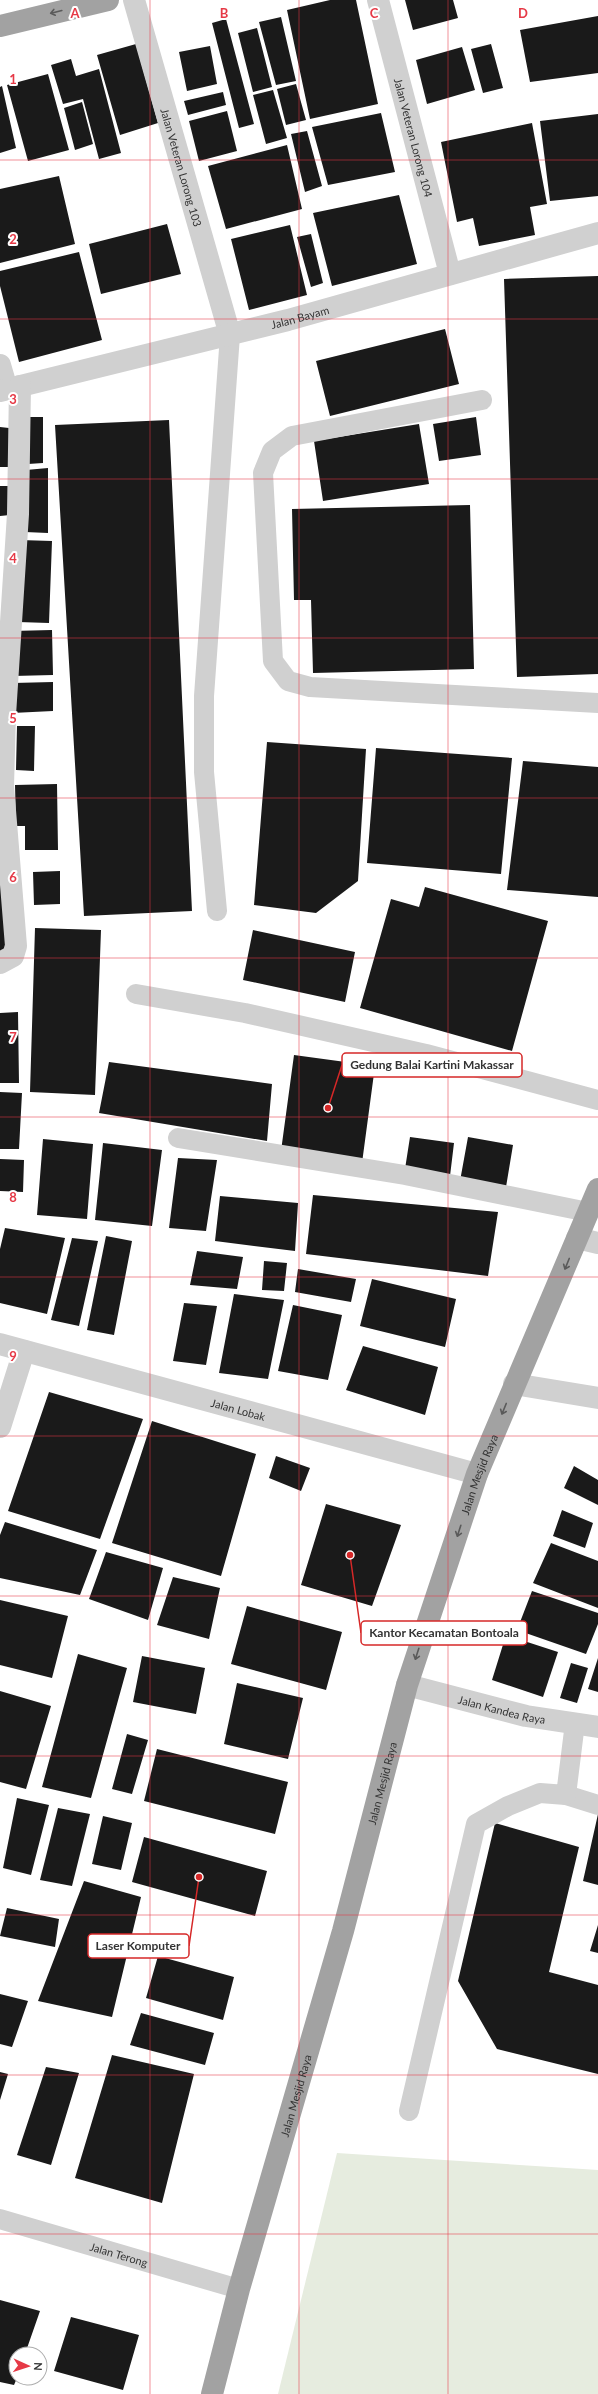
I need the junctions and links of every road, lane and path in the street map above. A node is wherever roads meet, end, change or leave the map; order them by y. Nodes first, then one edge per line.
1 (108, 0) edge
2 (134, 0) edge
3 (378, 0) edge
4 (0, 26) edge
5 (598, 233) edge
6 (450, 274) junction
7 (230, 335) junction
8 (0, 365) edge
9 (9, 389) edge
10 (482, 400) dead end
11 (598, 703) edge
12 (217, 911) dead end
13 (0, 963) edge
14 (136, 994) dead end
15 (598, 1100) edge
16 (178, 1138) dead end
17 (598, 1189) edge
18 (588, 1212) junction
19 (577, 1238) junction
20 (598, 1243) edge
21 (0, 1344) edge
22 (24, 1351) junction
23 (514, 1384) junction
24 (598, 1398) edge
25 (0, 1427) edge
26 (477, 1474) junction
27 (407, 1685) junction
28 (575, 1723) junction
29 (598, 1727) edge
30 (566, 1794) junction
31 (598, 1805) edge
32 (409, 2111) dead end
33 (0, 2219) edge
34 (239, 2289) junction
35 (212, 2394) edge

1 -> 4 highway
2 - 7 street, Jalan Veteran Lorong 103
3 - 6 street, Jalan Veteran Lorong 104
5 - 6 street, Jalan Bayam
6 - 7 street, Jalan Bayam
7 - 9 street, Jalan Bayam
7 - 12 lane
8 - 9 street
9 - 13 street
10 - 11 lane
14 - 15 lane
16 - 18 lane
17 - 18 highway, Jalan Mesjid Raya
18 - 19 highway, Jalan Mesjid Raya
19 - 20 street
19 -> 23 highway, Jalan Mesjid Raya
21 - 22 street, Jalan Lobak
22 - 25 street
22 - 26 street, Jalan Lobak
23 - 24 street
23 -> 26 highway, Jalan Mesjid Raya
26 -> 27 highway, Jalan Mesjid Raya
27 - 28 street, Jalan Kandea Raya
27 - 34 highway, Jalan Mesjid Raya
28 - 29 street, Jalan Kandea Raya
28 - 30 lane
30 - 31 lane
30 - 32 lane
33 - 34 lane, Jalan Terong
34 - 35 highway, Jalan Mesjid Raya

